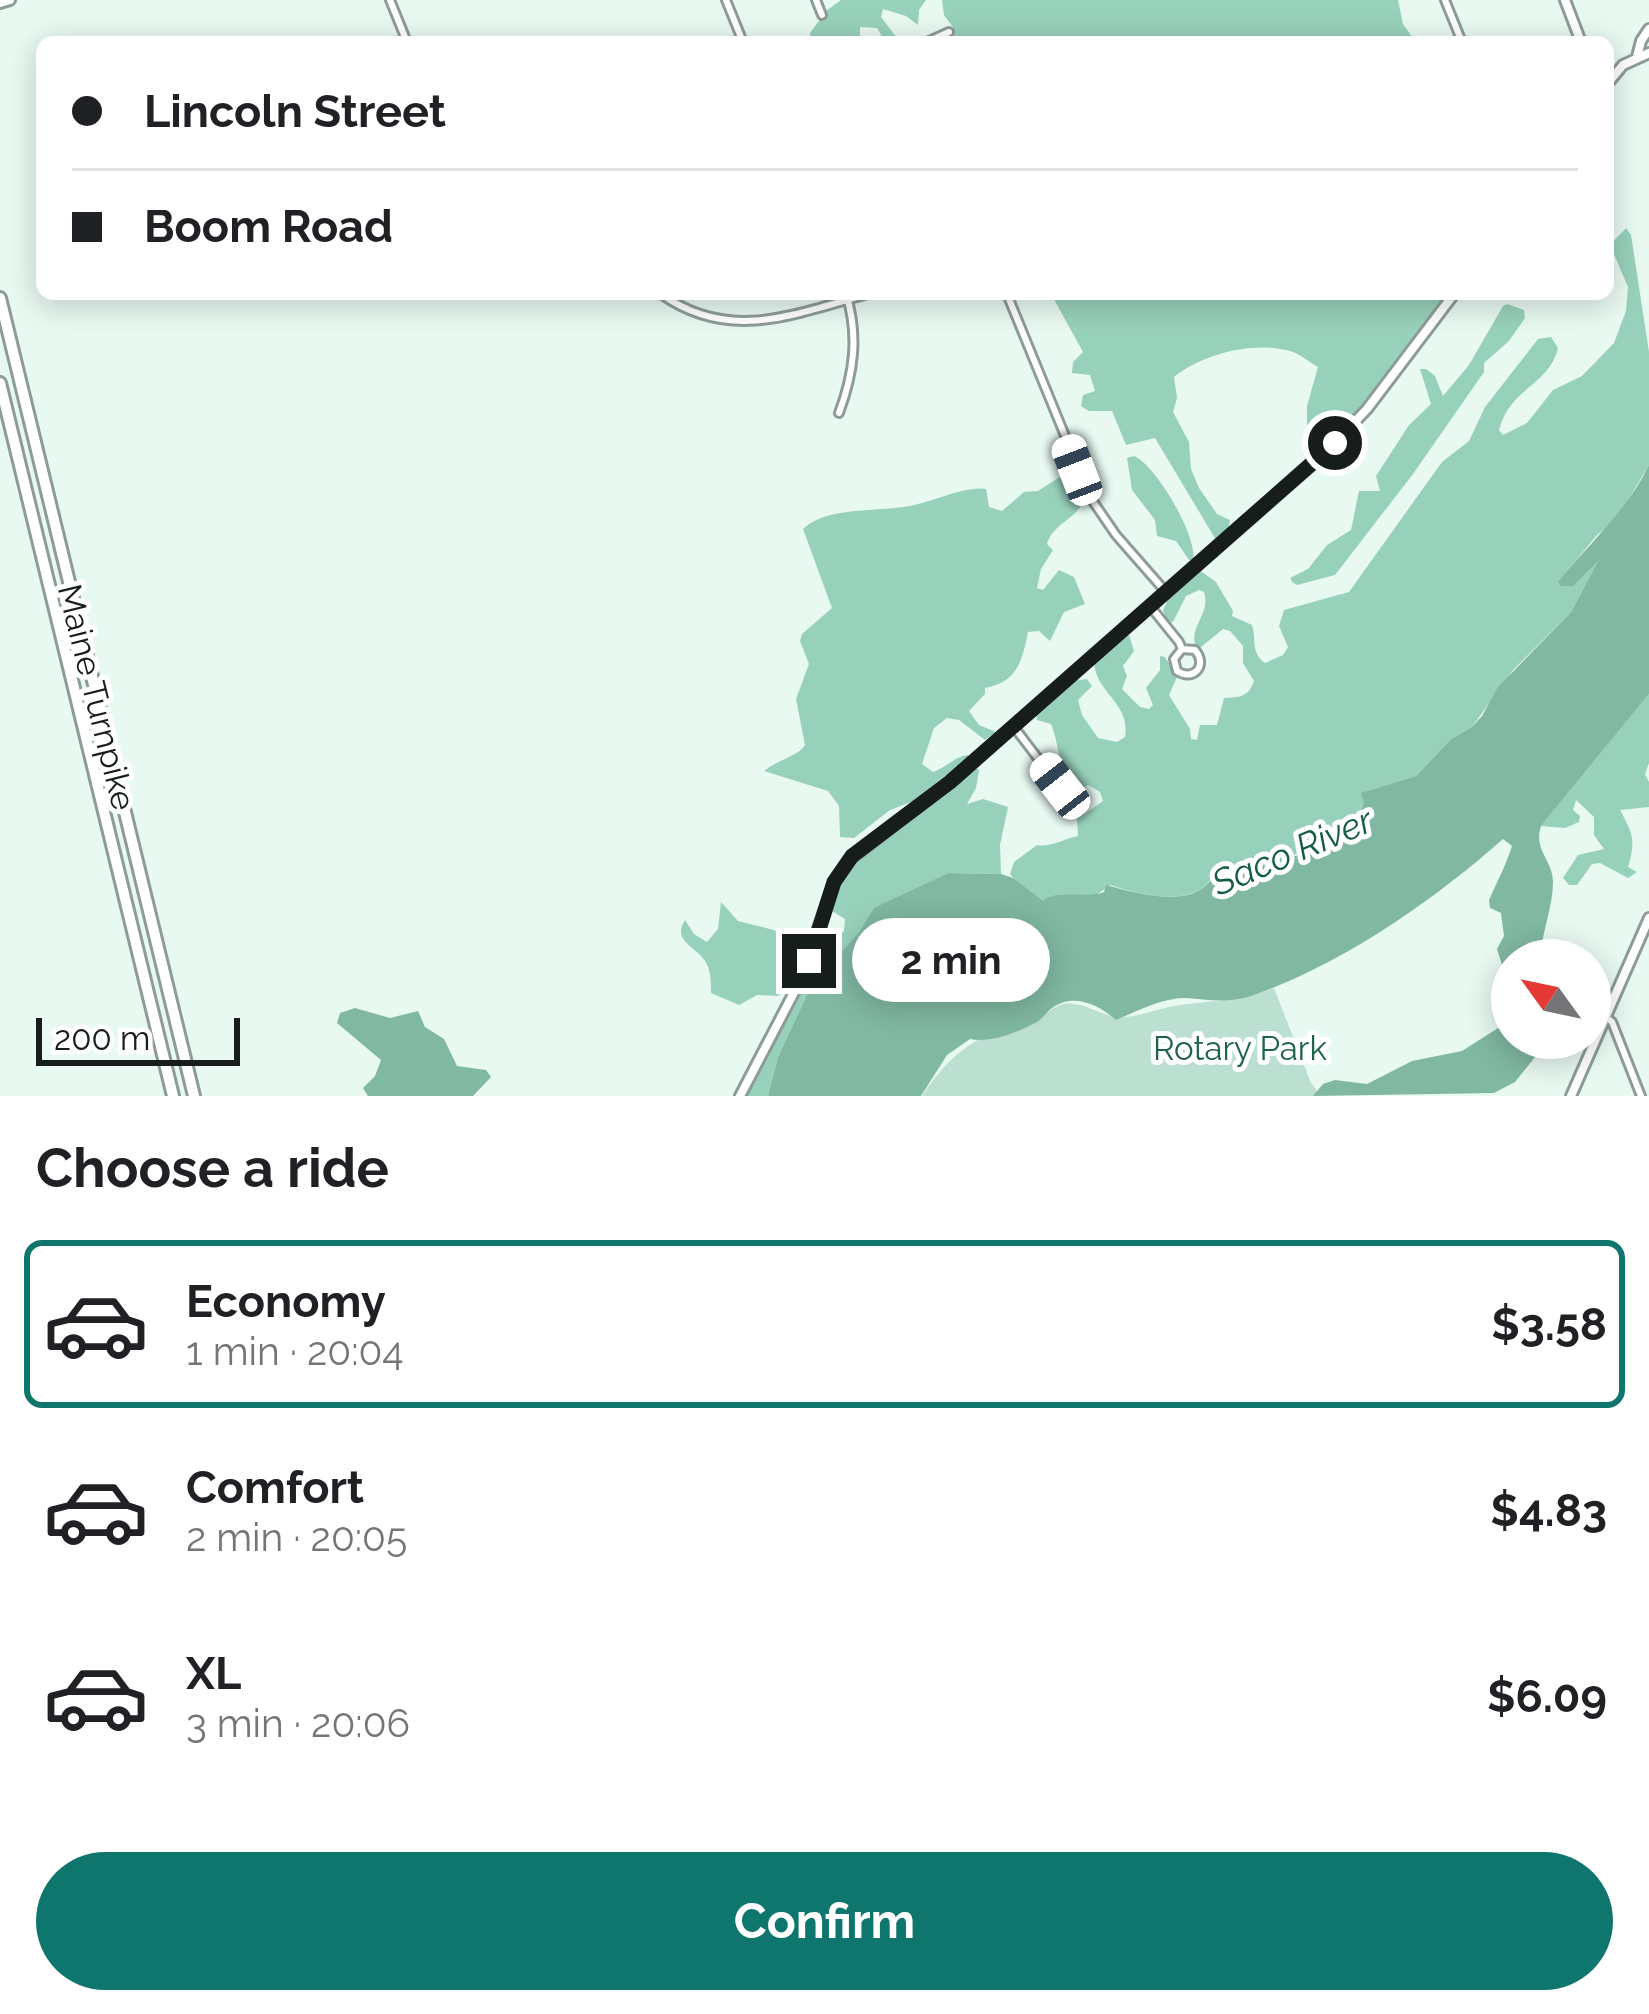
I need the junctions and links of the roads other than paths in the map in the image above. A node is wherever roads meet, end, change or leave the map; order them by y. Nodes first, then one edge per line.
1 (10, 0) edge
2 (390, 0) edge
3 (726, 0) edge
4 (816, 0) edge
5 (1445, 0) edge
6 (1564, 0) edge
7 (0, 3) edge
8 (822, 15) dead end
9 (1649, 29) edge
10 (950, 32) dead end
11 (405, 36) edge
12 (741, 36) edge
13 (941, 36) edge
14 (1460, 36) edge
15 (1579, 36) edge
16 (1649, 53) edge
17 (1637, 57) junction
18 (1614, 75) edge
19 (0, 298) edge
20 (672, 300) edge
21 (835, 300) edge
22 (847, 300) edge
23 (1008, 300) edge
24 (1449, 300) edge
25 (0, 383) edge
26 (839, 413) dead end
27 (1165, 591) junction
28 (1150, 606) junction
29 (1182, 649) junction
30 (1014, 727) junction
31 (1060, 786) dead end
32 (1649, 918) edge
33 (1611, 1005) edge
34 (1611, 1021) edge
35 (1587, 1059) edge
36 (173, 1096) edge
37 (194, 1096) edge
38 (740, 1096) edge
39 (1571, 1096) edge
40 (1641, 1096) edge

1 - 7 street
2 - 11 street
3 - 12 street
4 - 8 street
5 - 14 street
6 - 15 street
9 - 17 street
10 - 13 street
16 - 17 street
17 - 18 street
19 - 37 highway, Maine Turnpike
20 - 21 street
22 - 26 street
23 - 27 street
24 - 27 street
25 - 36 highway, Maine Turnpike
27 - 28 street
28 - 29 street
28 - 30 street
29 - 29 street
30 - 31 street
30 - 38 street
32 - 33 street
34 - 40 street
35 - 39 street

